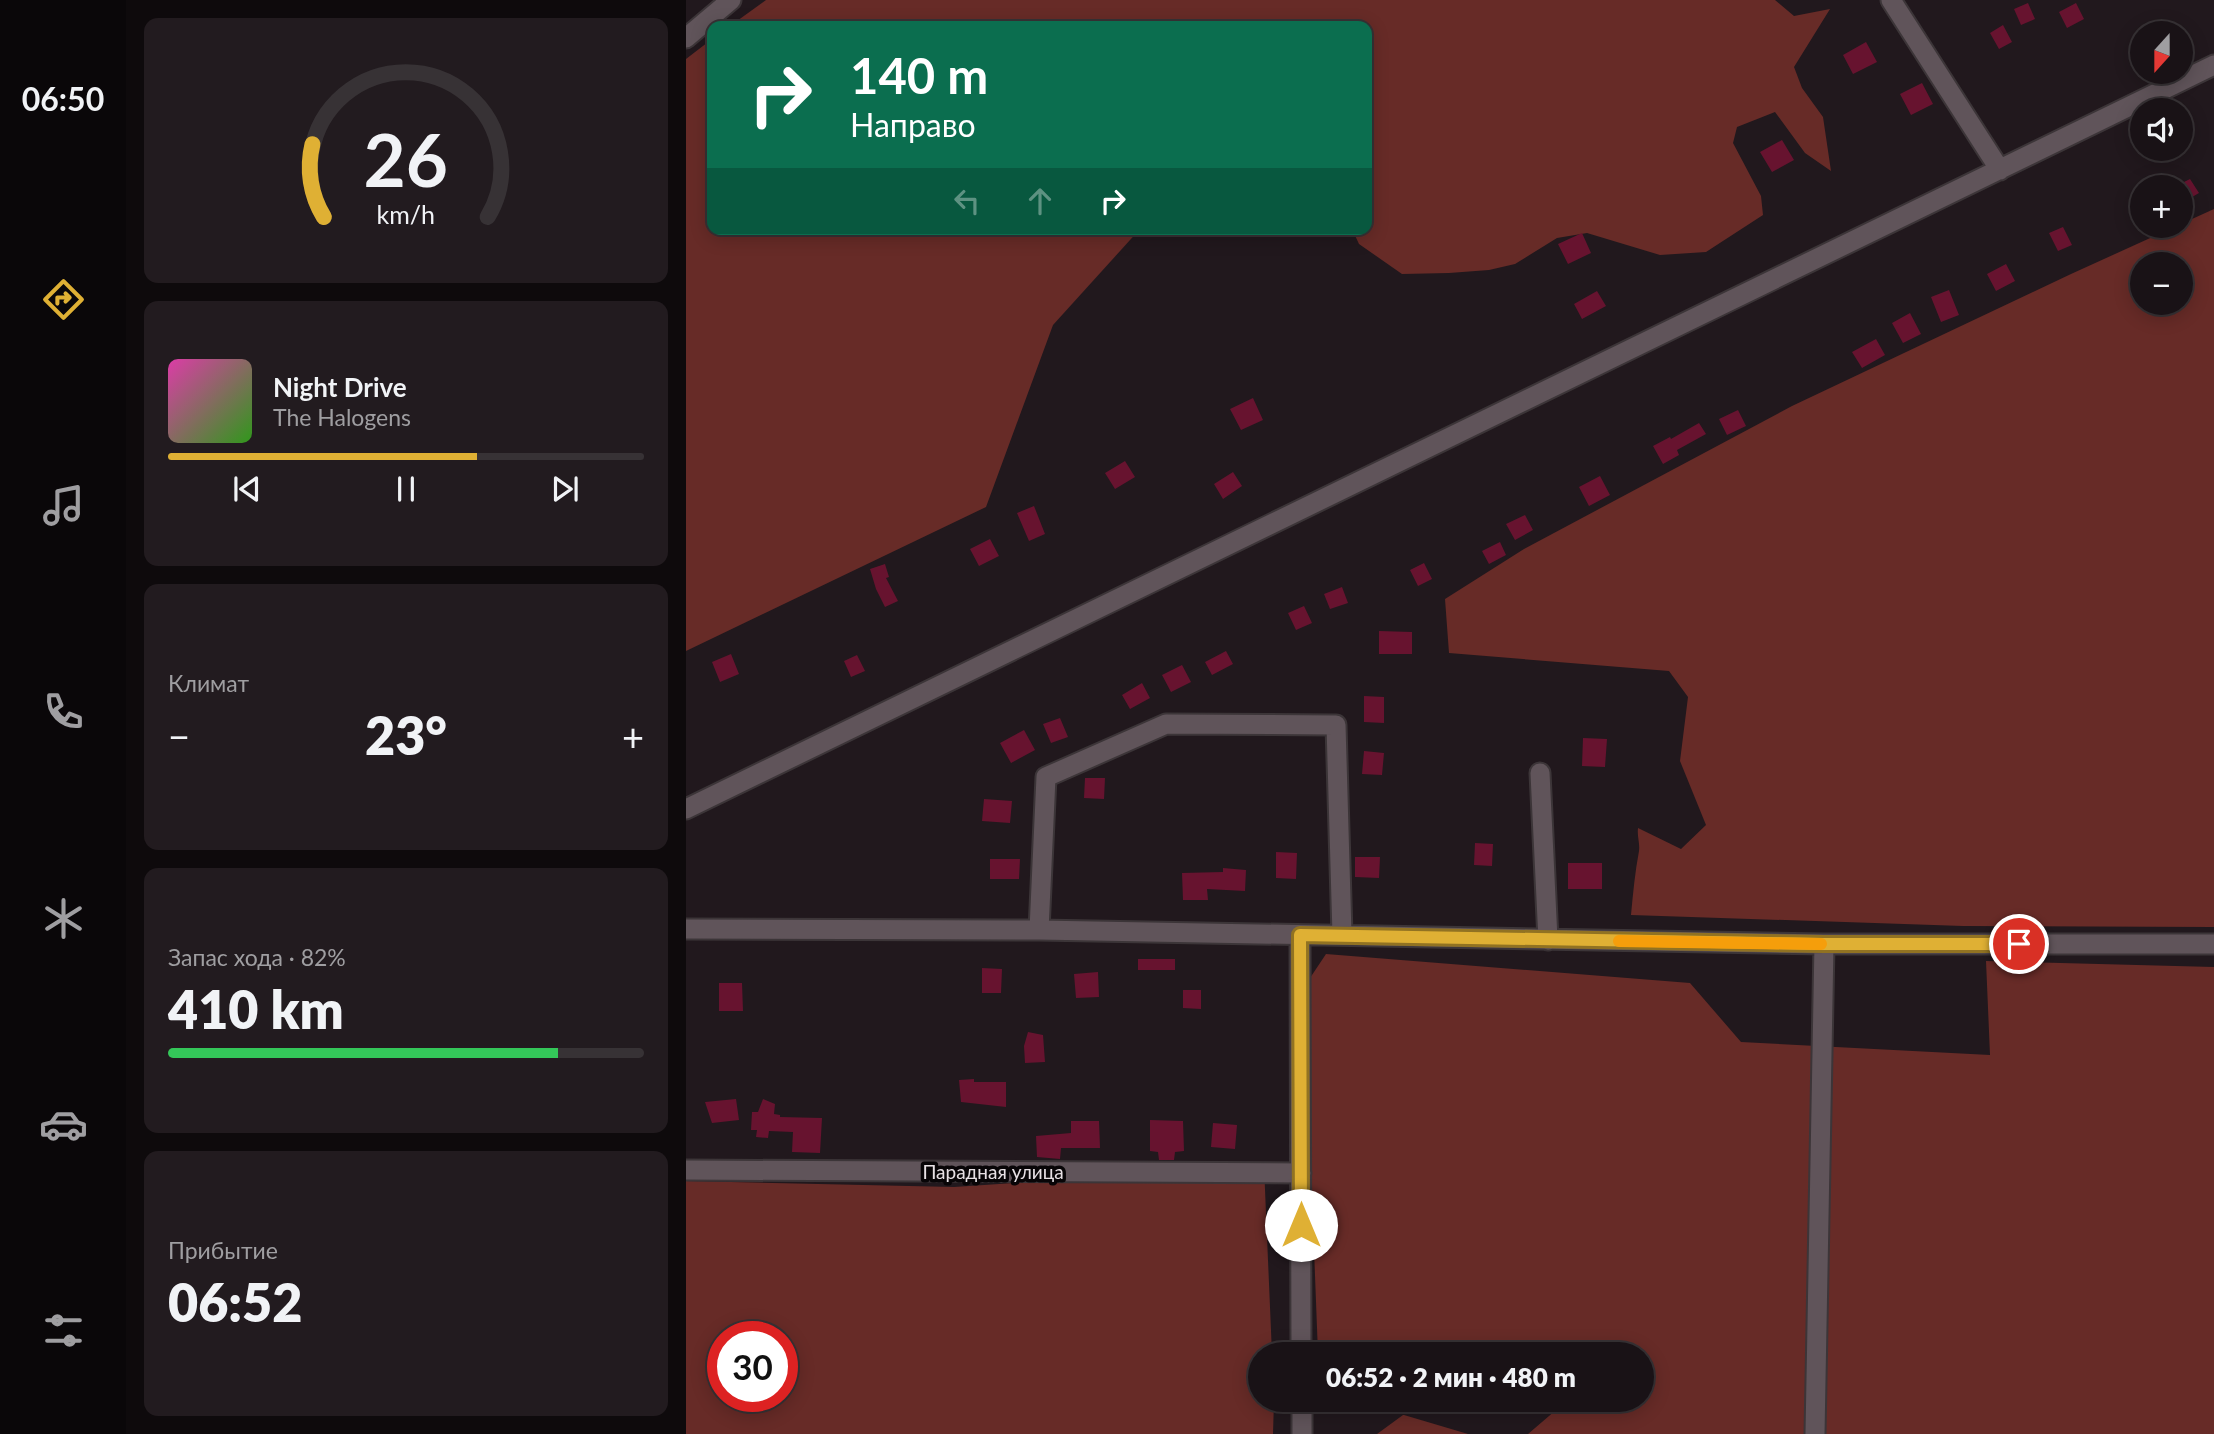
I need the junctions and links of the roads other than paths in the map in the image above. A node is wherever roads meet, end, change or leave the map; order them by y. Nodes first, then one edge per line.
1 (731, 0) edge
2 (1891, 0) edge
3 (686, 38) edge
4 (2214, 65) edge
5 (2000, 170) junction
6 (1539, 773) dead end
7 (686, 809) edge
8 (686, 929) edge
9 (1039, 930) junction
10 (1300, 935) junction
11 (1342, 935) junction
12 (1548, 940) junction
13 (1824, 944) junction
14 (2214, 944) edge
15 (686, 1170) edge
16 (1301, 1173) junction
17 (1301, 1342) edge
18 (1302, 1412) edge
19 (1302, 1434) edge
20 (1815, 1434) edge

1 - 3 street
2 - 5 street
4 - 5 street
5 - 7 street
6 - 12 street
8 - 9 street
9 - 10 street
9 - 11 street
10 - 11 street
10 - 16 street
11 - 12 street
12 - 13 street
13 - 14 street
13 - 20 street
15 - 16 street, Парадная улица
16 - 17 street
18 - 19 street

